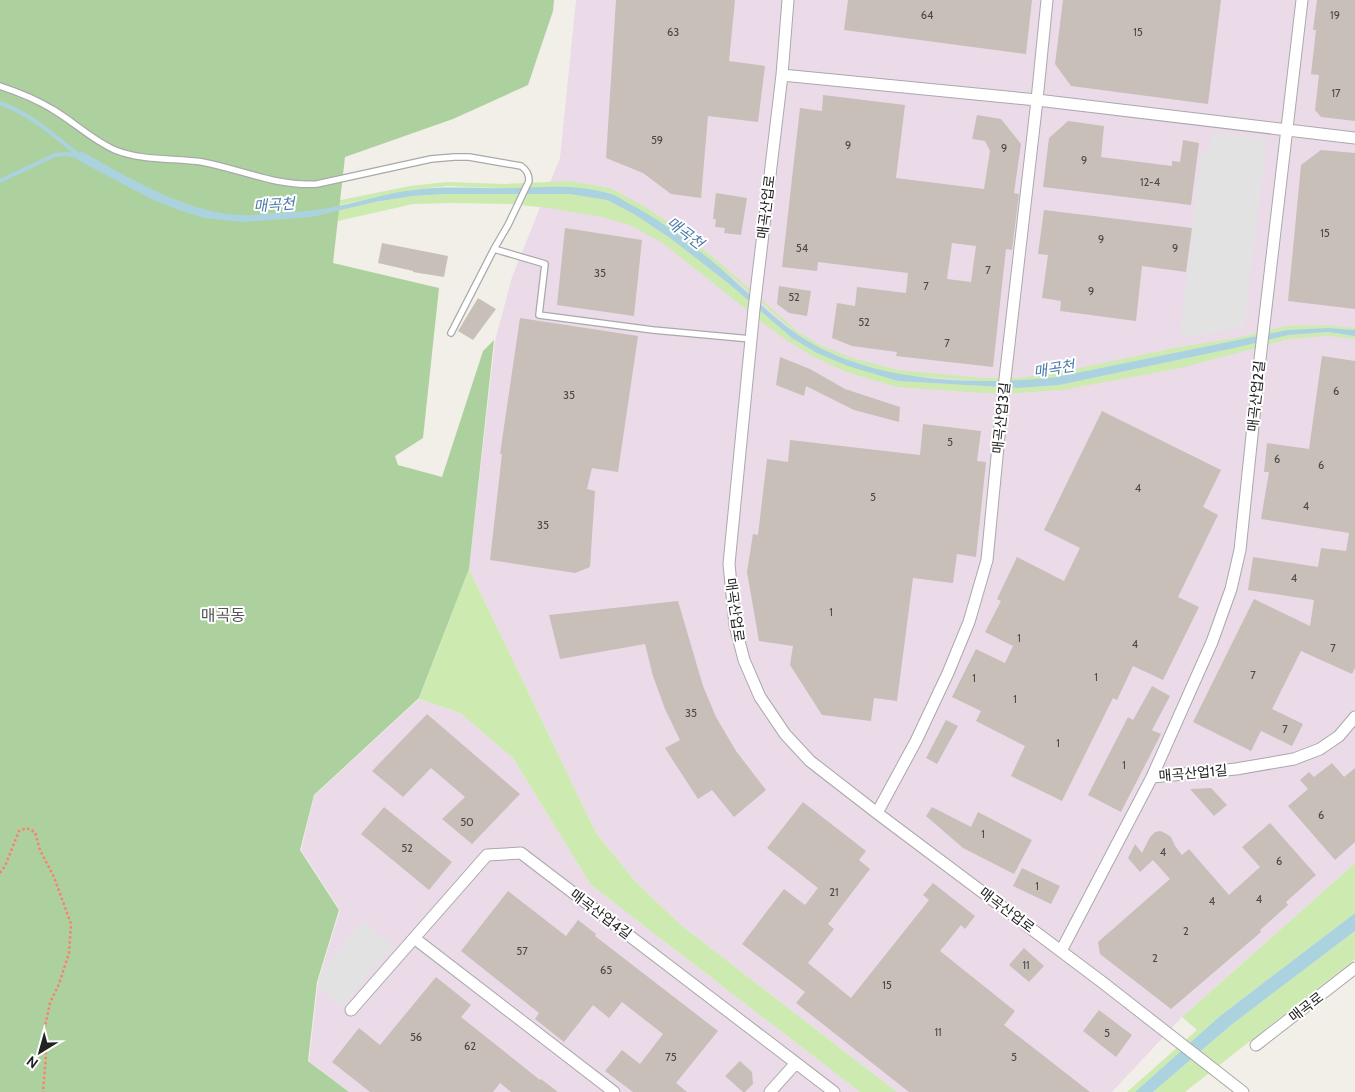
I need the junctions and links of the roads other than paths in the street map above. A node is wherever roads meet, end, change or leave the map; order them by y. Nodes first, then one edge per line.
1 (788, 0) edge
2 (1047, 0) edge
3 (1302, 0) edge
4 (782, 76) junction
5 (0, 86) edge
6 (1037, 100) junction
7 (1287, 130) junction
8 (1355, 138) edge
9 (494, 249) junction
10 (451, 333) dead end
11 (751, 339) junction
12 (1355, 717) edge
13 (1152, 777) junction
14 (876, 813) junction
15 (414, 938) junction
16 (1061, 951) junction
17 (1355, 968) edge
18 (351, 1010) dead end
19 (1256, 1045) dead end
20 (796, 1063) junction
21 (1228, 1088) edge
22 (614, 1092) edge
23 (770, 1092) edge
24 (834, 1092) edge
25 (1243, 1092) edge

1 - 4 street, 매곡산업로
2 - 6 street, 매곡산업3길
3 - 7 street, 매곡산업2길
4 - 6 street
4 - 11 street, 매곡산업로
5 - 9 lane
6 - 7 street
6 - 14 street, 매곡산업3길
7 - 8 street
7 - 13 street, 매곡산업2길
9 - 10 lane
9 - 11 lane
11 - 14 street, 매곡산업로
12 - 13 street, 매곡산업1길
13 - 16 street, 매곡산업1길
14 - 16 street, 매곡산업로
15 - 18 street, 매곡산업4길
15 - 20 street, 매곡산업4길
15 - 22 street
16 - 21 street, 매곡산업로
17 - 19 street, 매곡로
20 - 23 street
20 - 24 street, 매곡산업4길
21 - 25 street

